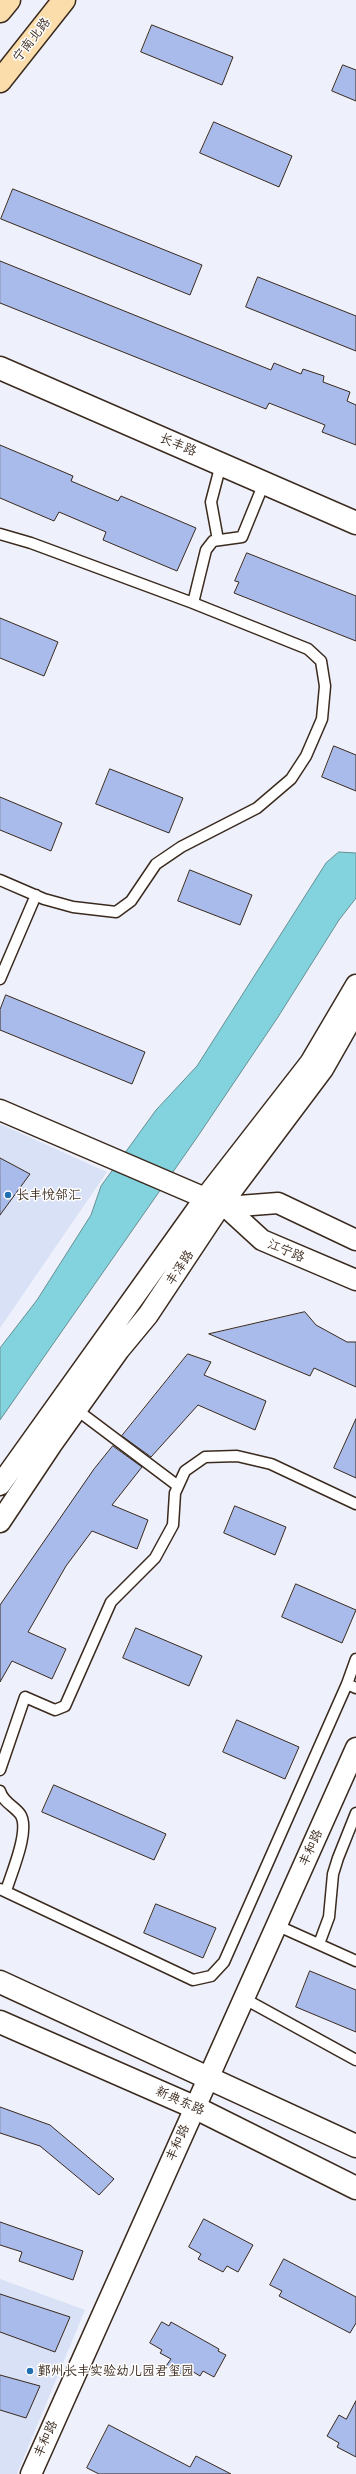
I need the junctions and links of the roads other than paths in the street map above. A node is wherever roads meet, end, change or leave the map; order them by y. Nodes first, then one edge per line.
1 (9, 0) edge
2 (64, 0) edge
3 (0, 11) edge
4 (0, 81) edge
5 (0, 368) edge
6 (221, 464) junction
7 (264, 483) junction
8 (356, 523) edge
9 (0, 534) edge
10 (218, 540) junction
11 (193, 603) junction
12 (0, 880) edge
13 (36, 896) junction
14 (0, 979) edge
15 (356, 985) edge
16 (356, 1011) edge
17 (0, 1110) edge
18 (217, 1204) junction
19 (356, 1240) edge
20 (356, 1280) edge
21 (77, 1410) junction
22 (0, 1485) edge
23 (178, 1486) junction
24 (356, 1504) edge
25 (0, 1522) edge
26 (356, 1659) edge
27 (351, 1686) edge
28 (356, 1748) edge
29 (0, 1770) edge
30 (0, 1791) edge
31 (356, 1813) edge
32 (3, 1890) edge
33 (276, 1925) junction
34 (319, 1944) junction
35 (356, 1961) edge
36 (0, 1982) edge
37 (243, 1998) junction
38 (0, 2022) edge
39 (356, 2060) edge
40 (208, 2077) junction
41 (194, 2107) junction
42 (356, 2146) edge
43 (356, 2188) edge
44 (31, 2474) edge

1 - 3 main road
2 - 4 main road, 宁南北路
5 - 6 main road, 长丰路
6 - 7 main road, 长丰路
6 - 10 lane
7 - 8 main road, 长丰路
7 - 10 lane
9 - 11 lane
10 - 11 lane
11 - 13 lane
12 - 13 lane
13 - 14 lane
15 - 18 street, 丰泽路
16 - 18 street, 丰泽路
17 - 18 street
18 - 19 street
18 - 20 street, 江宁路
18 - 21 street, 丰泽路
18 - 22 street, 丰泽路
21 - 23 lane
21 - 25 street, 丰泽路
23 - 24 lane
23 - 29 lane
26 - 27 lane
27 - 32 lane
28 - 33 street, 丰和路
30 - 32 lane
31 - 34 lane
33 - 34 lane
33 - 37 street, 丰和路
34 - 35 lane
36 - 40 main road
37 - 39 lane
37 - 40 street, 丰和路
38 - 41 main road, 新典东路
40 - 41 street, 丰和路
40 - 42 main road
41 - 43 main road, 新典东路
41 - 44 street, 丰和路

